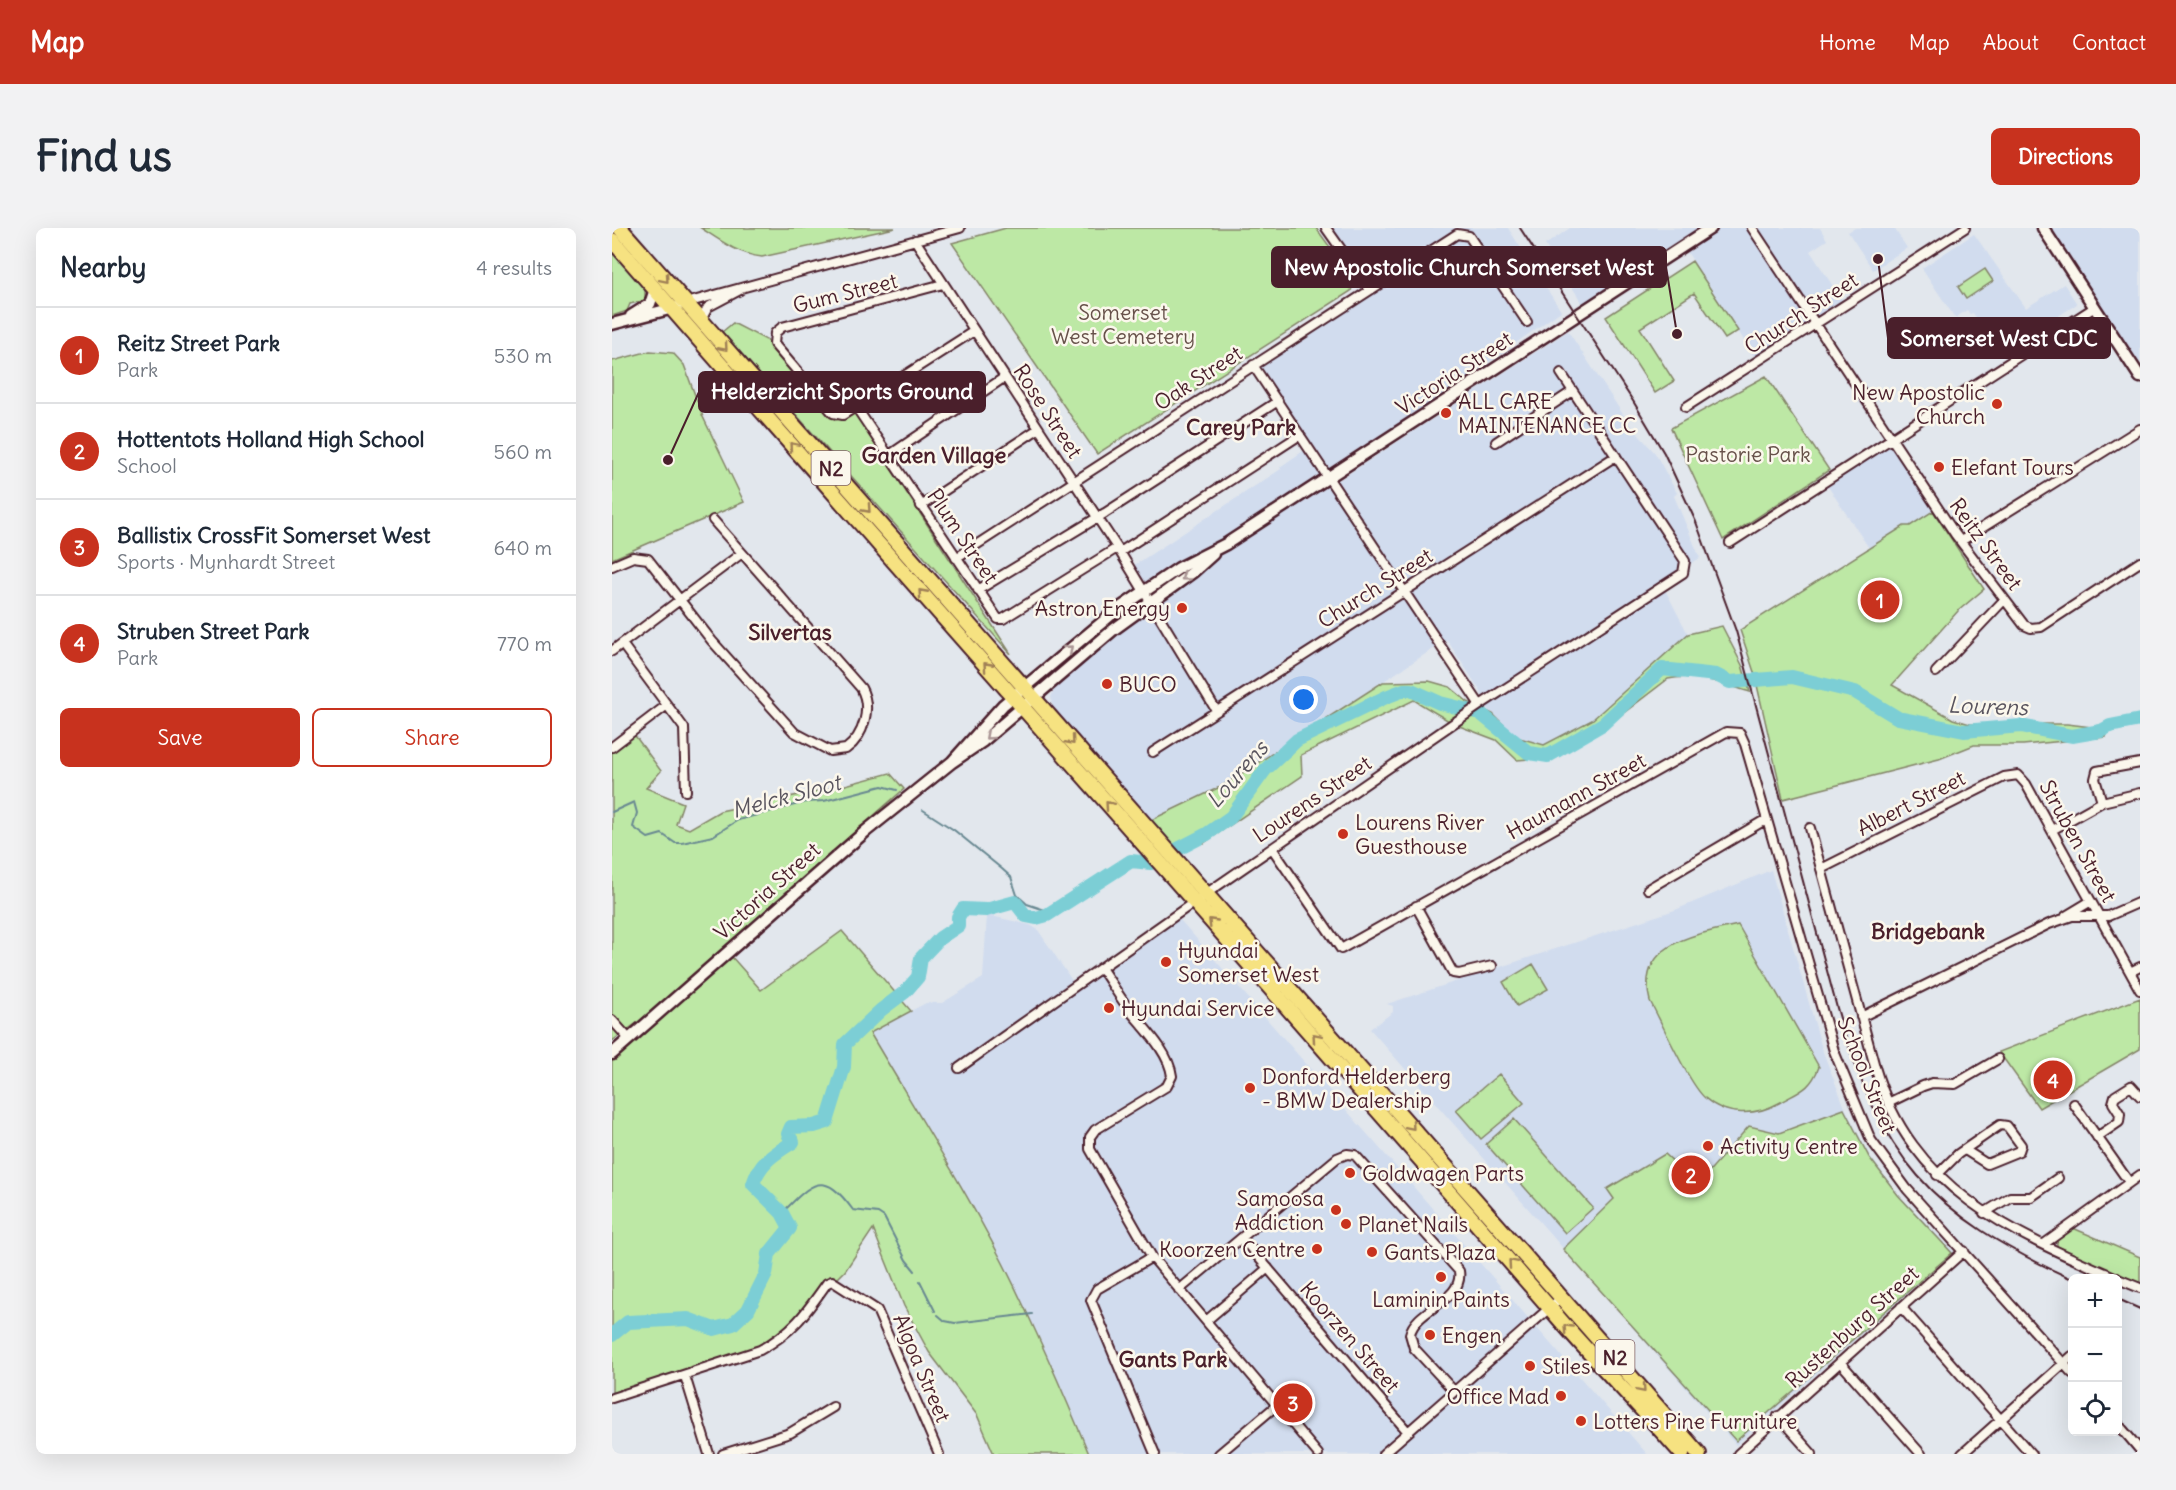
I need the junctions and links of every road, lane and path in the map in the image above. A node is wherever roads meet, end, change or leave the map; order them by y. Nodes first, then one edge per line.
1 (620, 228) edge
2 (960, 228) edge
3 (1326, 228) edge
4 (1711, 228) edge
5 (1752, 228) edge
6 (1965, 228) edge
7 (2043, 228) edge
8 (612, 240) edge
9 (915, 240) junction
10 (755, 283) junction
11 (943, 284) junction
12 (655, 289) junction
13 (1370, 290) junction
14 (686, 303) junction
15 (2095, 307) junction
16 (672, 309) junction
17 (701, 321) junction
18 (617, 322) edge
19 (1527, 322) dead end
20 (1817, 325) junction
21 (974, 331) junction
22 (1254, 365) junction
23 (1561, 373) dead end
24 (1005, 377) junction
25 (2140, 377) edge
26 (1573, 391) junction
27 (1278, 401) junction
28 (856, 407) junction
29 (1686, 407) dead end
30 (1038, 429) junction
31 (2140, 429) edge
32 (1300, 435) junction
33 (1892, 438) junction
34 (1496, 442) dead end
35 (888, 456) junction
36 (1616, 456) junction
37 (1328, 478) junction
38 (1072, 481) junction
39 (921, 506) junction
40 (1096, 518) junction
41 (713, 520) dead end
42 (1961, 541) junction
43 (1730, 543) dead end
44 (1217, 549) junction
45 (1118, 550) junction
46 (742, 553) junction
47 (956, 558) junction
48 (2140, 562) edge
49 (612, 566) edge
50 (978, 590) junction
51 (1405, 590) junction
52 (1144, 591) junction
53 (679, 600) junction
54 (2004, 600) junction
55 (1150, 602) junction
56 (622, 644) junction
57 (612, 651) edge
58 (1936, 672) dead end
59 (1024, 696) junction
60 (667, 705) junction
61 (1478, 707) junction
62 (1216, 710) junction
63 (1736, 732) joint
64 (612, 747) edge
65 (1153, 752) dead end
66 (2140, 763) edge
67 (2018, 775) joint
68 (686, 791) dead end
69 (2140, 793) edge
70 (2102, 802) junction
71 (1765, 820) junction
72 (1810, 828) dead end
73 (2052, 830) junction
74 (1272, 848) junction
75 (1821, 869) junction
76 (1648, 889) dead end
77 (1207, 893) junction
78 (2091, 901) junction
79 (1193, 902) junction
80 (2140, 902) edge
81 (1416, 906) junction
82 (2065, 917) junction
83 (2100, 917) junction
84 (1492, 966) dead end
85 (2140, 967) edge
86 (1101, 968) junction
87 (2130, 972) junction
88 (2140, 990) edge
89 (1861, 1017) junction
90 (612, 1020) edge
91 (629, 1039) junction
92 (612, 1054) edge
93 (1998, 1059) dead end
94 (959, 1068) dead end
95 (2140, 1096) edge
96 (1888, 1103) junction
97 (2074, 1104) dead end
98 (2097, 1137) junction
99 (1965, 1149) junction
100 (1937, 1176) junction
101 (2058, 1178) dead end
102 (2137, 1179) edge
103 (1984, 1213) junction
104 (1242, 1238) junction
105 (2044, 1244) junction
106 (1965, 1251) junction
107 (1152, 1257) junction
108 (1268, 1268) junction
109 (2107, 1274) edge
110 (2122, 1281) edge
111 (2140, 1288) edge
112 (1179, 1290) junction
113 (1562, 1298) junction
114 (1901, 1307) junction
115 (1550, 1308) junction
116 (1206, 1321) junction
117 (2068, 1360) edge
118 (1840, 1362) junction
119 (2064, 1364) junction
120 (2068, 1368) edge
121 (686, 1376) junction
122 (1454, 1391) junction
123 (612, 1398) edge
124 (1277, 1405) junction
125 (833, 1407) dead end
126 (1779, 1416) junction
127 (2001, 1420) junction
128 (2122, 1429) edge
129 (1408, 1432) junction
130 (2140, 1450) edge
131 (709, 1454) edge
132 (723, 1454) edge
133 (939, 1454) edge
134 (1155, 1454) edge
135 (1219, 1454) edge
136 (1318, 1454) edge
137 (1383, 1454) edge
138 (1682, 1454) edge
139 (1699, 1454) edge
140 (1738, 1454) edge
141 (1812, 1454) edge
142 (1922, 1454) edge
143 (1962, 1454) edge
144 (2031, 1454) edge

1 -> 14 highway, N2
2 - 9 street
3 - 13 street
4 - 37 main road, Victoria Street
5 - 20 street, Reitz Street
6 - 20 street, Church Street
7 - 15 main road
8 - 12 highway, N2
9 - 10 street
9 - 11 street, Rose Street
10 - 14 street
10 - 17 street
11 - 21 street, Rose Street
11 - 28 street, Gum Street
12 - 16 highway, N2
12 - 18 main road
13 - 19 street, Oak Street
13 - 22 street, Oak Street
14 - 16 main road
14 - 17 highway, N2
15 - 25 main road
15 - 33 street
16 - 18 main road
59 -> 16 highway, N2
17 -> 59 highway, N2
20 - 29 street, Church Street
20 - 33 street, Reitz Street
21 - 24 street, Rose Street
21 - 28 street
22 - 27 street
22 - 38 street, Oak Street
23 - 26 street
24 - 30 street, Rose Street
24 - 35 street
26 - 34 street
26 - 36 street
27 - 32 street
27 - 40 street
28 - 35 street, Plum Street
30 - 38 street, Rose Street
30 - 39 street
31 - 42 street
32 - 37 street
32 - 45 street
33 - 42 street, Reitz Street
33 - 43 street
35 - 39 street, Plum Street
36 - 51 street, Church Street
36 - 61 street, Lourens Street
37 - 44 main road, Victoria Street
37 - 51 street
38 - 40 street, Rose Street
38 - 47 street, Oak Street
39 - 47 street, Plum Street
40 - 45 street, Rose Street
40 - 50 street
41 - 46 street
42 - 54 street, Reitz Street
44 - 52 main road, Victoria Street
44 -> 55 main road, Victoria Street
45 - 50 street, Plum Street
45 - 52 street, Rose Street
46 - 53 street
46 - 53 street
47 - 50 street, Plum Street
48 - 54 street, Reitz Street
49 - 53 street
51 - 61 street
51 - 62 street, Church Street
52 - 55 street, Rose Street
59 -> 52 main road, Victoria Street
53 - 56 street
54 - 58 street
55 - 59 main road, Victoria Street
55 - 62 street, Rose Street
56 - 57 street
56 - 60 street
59 -> 77 highway, N2
79 -> 59 highway, N2
59 - 91 main road, Victoria Street
60 - 64 street
60 - 68 street
61 - 74 street, Lourens Street
62 - 65 street, Church Street
63 - 71 street, School Street
63 - 81 street, Haumann Street
66 - 70 street
67 - 73 street, Struben Street
67 - 75 street, Albert Street
69 - 70 street
70 - 73 street
71 - 76 street
71 - 106 street, School Street
72 - 75 street
73 - 78 street, Struben Street
74 - 77 street, Lourens Street
74 - 81 street, Haumann Street
75 - 89 street
77 - 79 street, Lourens Street
77 -> 113 highway, N2
78 - 82 street
78 - 83 street, Struben Street
79 - 86 street, Lourens Street
115 -> 79 highway, N2
80 - 83 street
81 - 84 street
82 - 83 street
82 - 89 street
83 - 87 street, Struben Street
85 - 87 street
86 - 94 street, Lourens Street
86 - 107 street
87 - 88 street, Struben Street
89 - 96 street
90 - 91 street
91 - 92 main road, Victoria Street
93 - 96 street
95 - 98 street
96 - 100 street
97 - 98 street
98 - 102 street
99 - 99 street
99 - 100 street
100 - 103 street
101 - 103 street
102 - 105 street
103 - 105 street
104 - 108 street, Koorzen Street
104 - 112 street
104 - 122 street
105 - 109 street
106 - 114 street, Rustenburg Street
106 - 119 street, School Street
107 - 112 street
107 - 134 street
108 - 116 street
108 - 129 street, Koorzen Street
110 - 111 street
112 - 116 street
113 - 115 street
113 -> 139 highway, N2
114 - 118 street, Rustenburg Street
114 - 127 street
115 - 122 street
138 -> 115 highway, N2
116 - 124 street
117 - 119 street
118 - 126 street, Rustenburg Street
118 - 142 street
119 - 120 street, School Street
119 - 127 street
121 - 123 street
121 - 131 street
121 - 133 street, Algoa Street
122 - 129 street
124 - 135 street
124 - 136 street
125 - 132 street
126 - 140 street, Rustenburg Street
126 - 141 street
127 - 143 street
127 - 144 street
128 - 130 street
129 - 137 street

